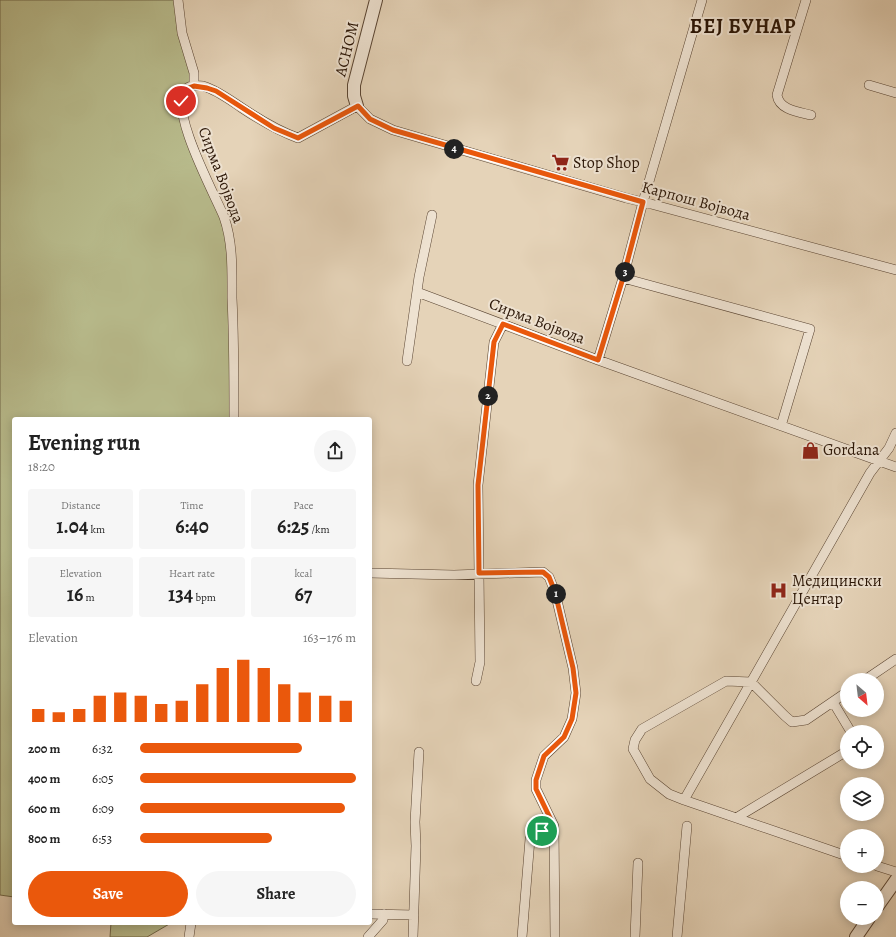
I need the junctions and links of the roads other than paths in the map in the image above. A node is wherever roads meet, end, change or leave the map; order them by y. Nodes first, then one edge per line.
1 (178, 0) edge
2 (376, 0) edge
3 (702, 0) edge
4 (806, 0) edge
5 (869, 85) dead end
6 (194, 86) junction
7 (896, 93) edge
8 (358, 106) junction
9 (811, 115) dead end
10 (643, 202) junction
11 (432, 215) dead end
12 (896, 270) edge
13 (623, 278) junction
14 (418, 292) junction
15 (503, 324) junction
16 (598, 360) junction
17 (406, 362) dead end
18 (234, 417) edge
19 (781, 426) junction
20 (896, 433) edge
21 (880, 461) junction
22 (896, 467) edge
23 (372, 573) edge
24 (479, 573) junction
25 (896, 659) edge
26 (875, 673) edge
27 (476, 681) dead end
28 (751, 682) junction
29 (840, 697) edge
30 (833, 702) junction
31 (847, 725) edge
32 (419, 752) dead end
33 (840, 755) edge
34 (684, 800) junction
35 (736, 818) junction
36 (687, 826) dead end
37 (554, 831) junction
38 (840, 854) edge
39 (638, 864) dead end
40 (884, 871) edge
41 (896, 879) edge
42 (884, 897) edge
43 (372, 914) edge
44 (384, 914) junction
45 (414, 915) junction
46 (191, 925) edge
47 (864, 925) edge
48 (189, 937) edge
49 (368, 937) edge
50 (413, 937) edge
51 (522, 937) edge
52 (555, 937) edge
53 (635, 937) edge
54 (677, 937) edge
55 (856, 937) edge

1 - 6 street
2 - 8 street, АСНОМ
3 - 10 street
4 - 9 street
5 - 7 street
6 - 8 street
6 - 18 street, Сирма Војвода
8 - 10 street, Карпош Војвода
10 - 12 street, Карпош Војвода
10 - 13 street
11 - 14 street
13 - 16 street
13 - 19 street
14 - 15 street, Сирма Војвода
14 - 17 street
15 - 16 street, Сирма Војвода
15 - 24 street
16 - 19 street, Сирма Војвода
19 - 21 street, Сирма Војвода
20 - 21 street
21 - 22 street, Сирма Војвода
21 - 28 street
23 - 24 street
24 - 27 street
24 - 37 street
25 - 26 street
28 - 30 street
28 - 34 street
28 - 34 street
29 - 30 street
30 - 31 street
32 - 45 street
33 - 35 street
34 - 35 street
35 - 38 street
36 - 54 street
37 - 51 street
37 - 52 street
39 - 53 street
40 - 41 street
41 - 42 street
43 - 44 street
44 - 45 street
44 - 49 street
45 - 50 street
46 - 48 street
47 - 55 street

